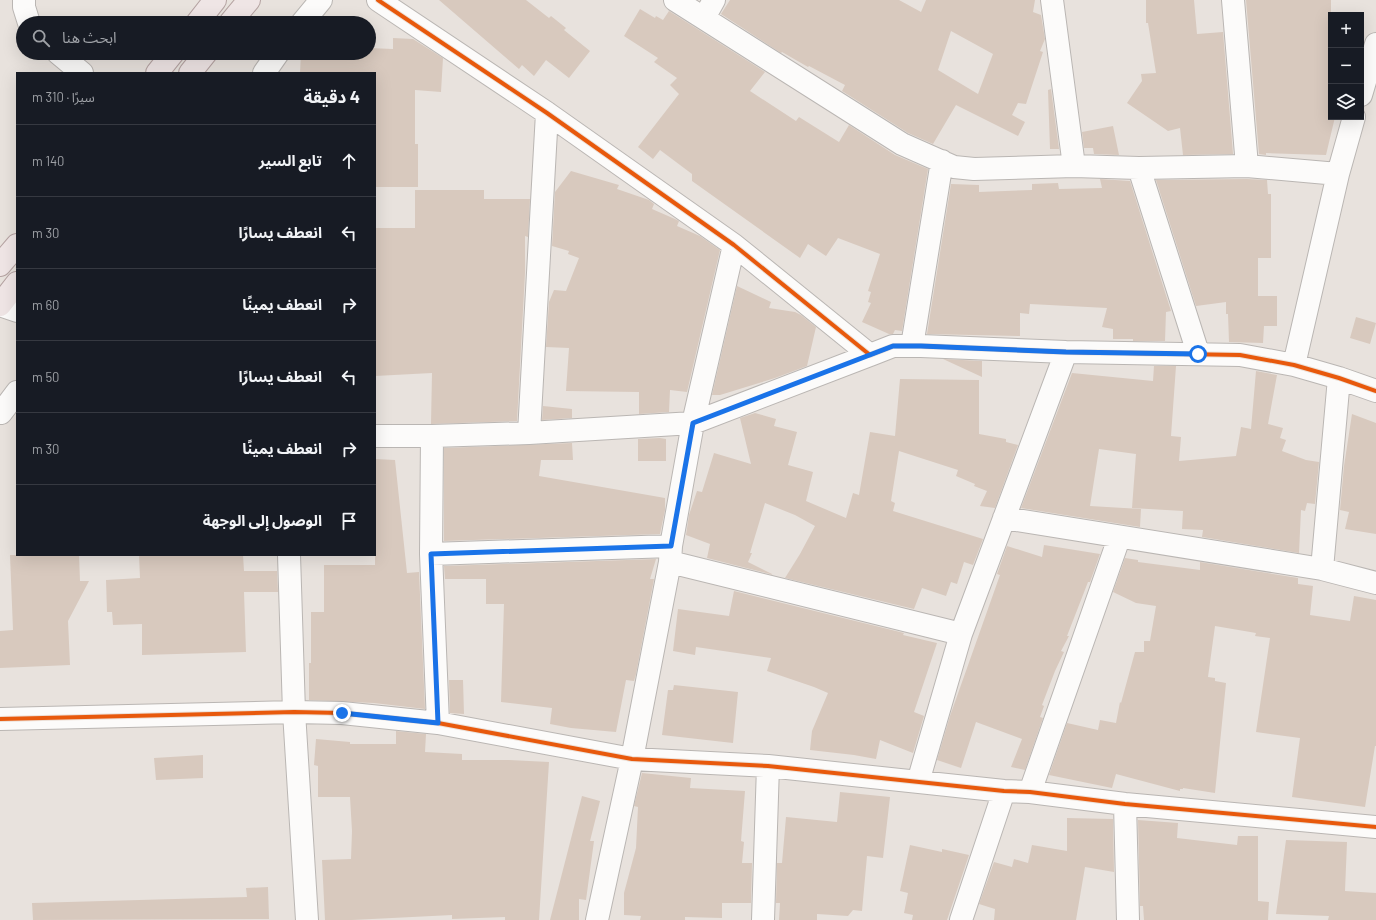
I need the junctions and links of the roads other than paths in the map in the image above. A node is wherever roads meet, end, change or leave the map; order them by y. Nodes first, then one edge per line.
1 (24, 0) edge
2 (216, 0) edge
3 (249, 0) edge
4 (321, 0) edge
5 (378, 0) edge
6 (676, 0) edge
7 (1052, 0) edge
8 (1233, 0) edge
9 (709, 9) edge
10 (28, 16) edge
11 (203, 16) edge
12 (236, 16) edge
13 (308, 16) edge
14 (1376, 44) edge
15 (66, 60) edge
16 (167, 60) edge
17 (200, 60) edge
18 (273, 60) edge
19 (81, 72) edge
20 (158, 72) edge
21 (191, 72) edge
22 (265, 72) edge
23 (1364, 85) edge
24 (547, 113) junction
25 (1353, 120) edge
26 (942, 161) junction
27 (1074, 166) junction
28 (1247, 166) junction
29 (1139, 168) junction
30 (1338, 174) junction
31 (734, 245) junction
32 (16, 246) edge
33 (0, 265) edge
34 (16, 284) edge
35 (0, 305) edge
36 (16, 311) edge
37 (912, 346) junction
38 (1066, 352) junction
39 (1198, 354) junction
40 (870, 355) junction
41 (1294, 365) junction
42 (1339, 378) junction
43 (1376, 391) edge
44 (16, 394) edge
45 (6, 411) edge
46 (693, 423) junction
47 (529, 433) junction
48 (376, 436) edge
49 (432, 436) junction
50 (1004, 518) junction
51 (1119, 538) junction
52 (431, 554) junction
53 (670, 554) junction
54 (288, 556) edge
55 (1322, 570) junction
56 (1376, 583) edge
57 (961, 634) junction
58 (294, 712) junction
59 (0, 719) edge
60 (438, 723) junction
61 (632, 759) junction
62 (768, 766) junction
63 (918, 782) junction
64 (1004, 791) junction
65 (1030, 792) junction
66 (1125, 804) junction
67 (1376, 827) edge
68 (307, 920) edge
69 (596, 920) edge
70 (763, 920) edge
71 (961, 920) edge
72 (1128, 920) edge

1 - 10 street
2 - 11 main road
3 - 12 main road
4 - 13 street
5 - 24 street
6 - 9 street
7 - 27 street
8 - 28 street
9 - 26 street
14 - 23 street
15 - 19 street
16 - 20 main road
17 - 21 main road
18 - 22 street
24 - 31 street
24 - 47 street
25 - 30 street
26 - 27 street
26 - 37 street
27 - 29 street
28 - 29 street
28 - 30 street
29 - 39 street
30 - 41 street
31 - 40 street
31 - 46 street
32 - 33 main road
34 - 35 main road
35 - 36 street
37 - 38 street
37 - 40 street
38 - 39 street
38 - 50 street
39 - 41 street
40 - 46 street
41 - 42 street
42 - 43 street
42 - 55 street
44 - 45 street
46 - 47 street
46 - 53 street
47 - 49 street
48 - 49 street
49 - 52 street
50 - 51 street
50 - 57 street
51 - 55 street
51 - 65 street
52 - 53 street
52 - 60 street
53 - 57 street
53 - 61 street
54 - 58 street
55 - 56 street
57 - 63 street
58 - 59 street
58 - 60 street
58 - 68 street
60 - 61 street
61 - 62 street
61 - 69 street
62 - 63 street
62 - 70 street
63 - 64 street
64 - 65 street
64 - 71 street
65 - 66 street
66 - 67 street
66 - 72 street

